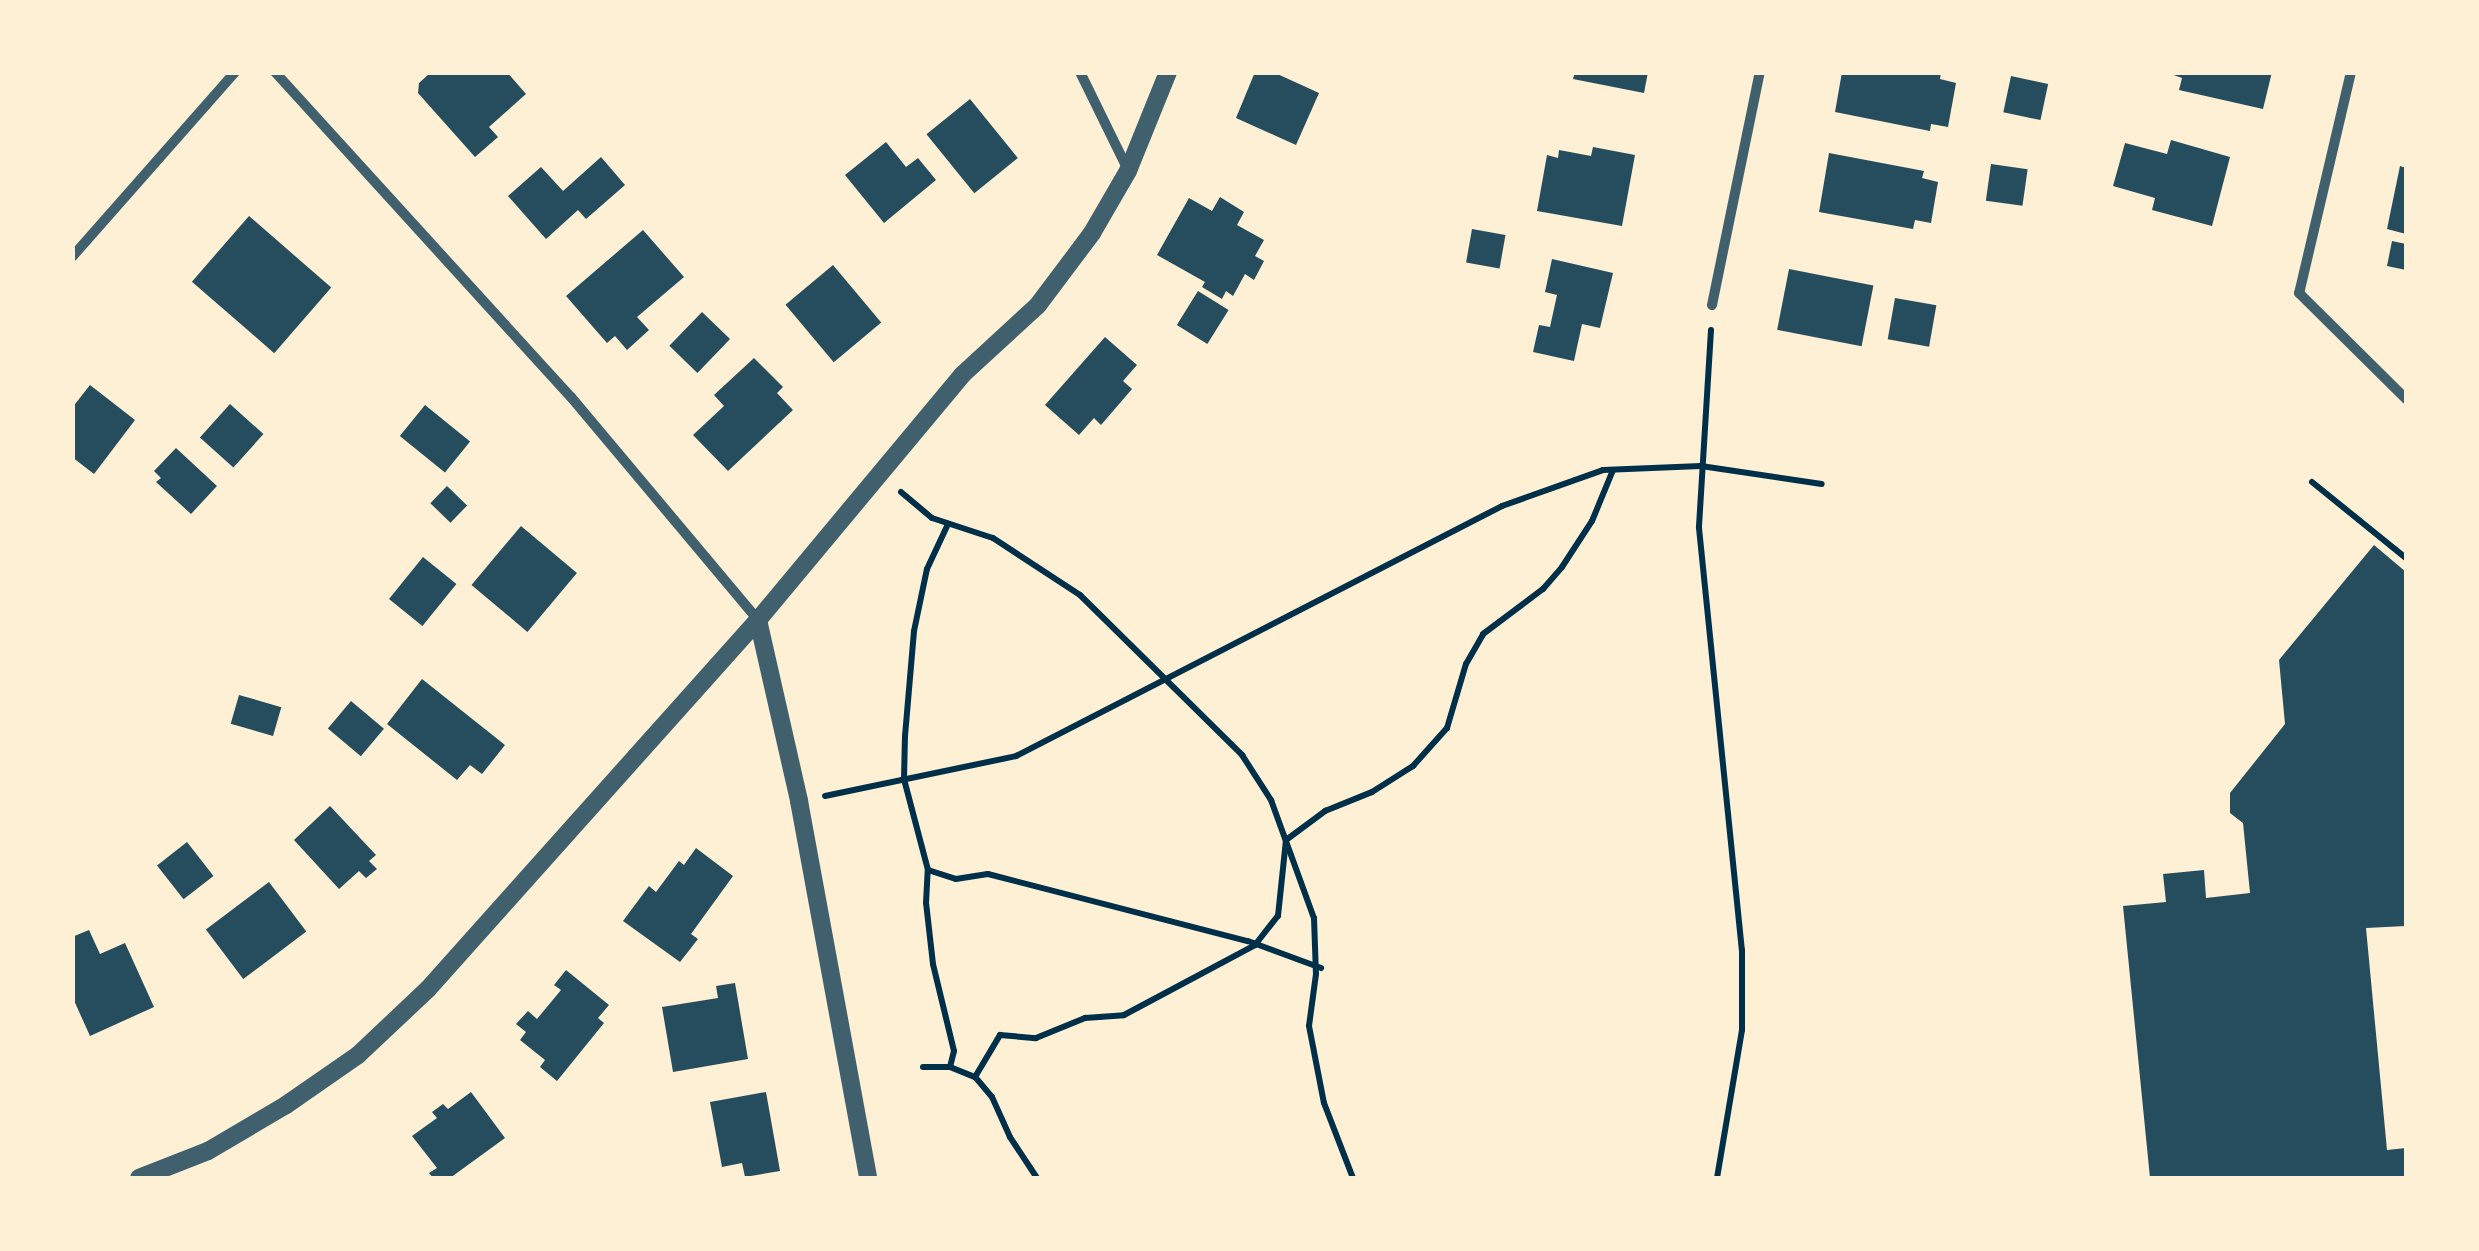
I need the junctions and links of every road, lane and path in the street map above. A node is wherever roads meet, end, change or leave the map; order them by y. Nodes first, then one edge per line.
1 (235, 72) edge
2 (275, 72) edge
3 (1080, 72) edge
4 (1168, 72) edge
5 (1760, 72) edge
6 (2351, 72) edge
7 (1128, 171) junction
8 (72, 258) edge
9 (1712, 304) joint
10 (2406, 399) edge
11 (1701, 466) junction
12 (1613, 470) junction
13 (879, 472) junction
14 (2312, 482) dead end
15 (1822, 484) dead end
16 (948, 524) junction
17 (2406, 558) edge
18 (758, 620) junction
19 (1162, 679) junction
20 (904, 779) junction
21 (799, 801) junction
22 (1286, 840) junction
23 (928, 870) junction
24 (1256, 945) junction
25 (1318, 967) junction
26 (922, 1067) dead end
27 (950, 1067) junction
28 (974, 1078) junction
29 (139, 1178) edge
30 (868, 1178) edge
31 (1037, 1178) edge
32 (1353, 1178) edge
33 (1717, 1178) edge

1 - 8 street
2 - 18 street
3 - 7 street
4 - 7 street
5 - 9 street
6 - 10 street
7 - 13 street
9 - 11 path
11 - 12 path
11 - 15 path
11 - 33 path
12 - 19 path
12 - 22 path
13 - 16 path
13 - 18 street
14 - 17 path
16 - 19 path
16 - 20 path
18 - 21 street
18 - 29 street
19 - 20 path
19 - 22 path
20 - 21 path
20 - 23 path
21 - 30 street
22 - 24 path
22 - 25 path
23 - 24 path
23 - 27 path
24 - 25 path
24 - 28 path
25 - 32 path
26 - 27 path
27 - 28 path
28 - 31 path

